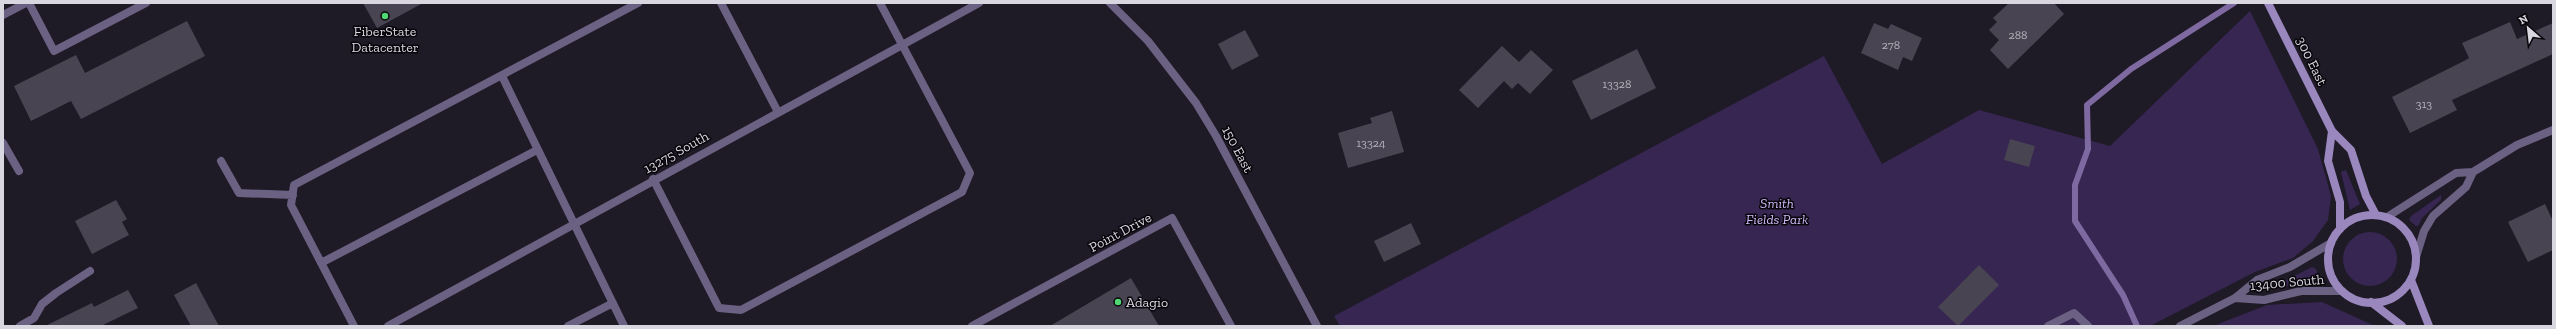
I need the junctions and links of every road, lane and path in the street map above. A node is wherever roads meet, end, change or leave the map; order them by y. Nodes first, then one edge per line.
1 (28, 3) edge
2 (146, 3) edge
3 (638, 3) edge
4 (721, 3) edge
5 (880, 3) edge
6 (979, 3) edge
7 (1110, 3) edge
8 (2268, 3) edge
9 (3, 15) edge
10 (902, 45) junction
11 (502, 76) junction
12 (778, 112) junction
13 (2553, 130) edge
14 (2332, 131) junction
15 (3, 142) edge
16 (537, 150) junction
17 (221, 161) dead end
18 (19, 171) dead end
19 (2472, 172) junction
20 (653, 179) junction
21 (293, 195) junction
22 (2376, 215) junction
23 (2387, 217) junction
24 (575, 225) junction
25 (2340, 229) junction
26 (2331, 243) junction
27 (2416, 257) junction
28 (321, 263) junction
29 (90, 271) dead end
30 (2411, 280) junction
31 (2342, 291) junction
32 (2235, 298) junction
33 (2372, 302) junction
34 (613, 303) junction
35 (20, 326) edge
36 (354, 326) edge
37 (388, 326) edge
38 (568, 326) edge
39 (624, 326) edge
40 (972, 326) edge
41 (1231, 326) edge
42 (1317, 326) edge
43 (2048, 326) edge
44 (2088, 326) edge
45 (2180, 326) edge
46 (2402, 326) edge
47 (2429, 326) edge

1 - 2 street
1 - 9 street
3 - 11 street
4 - 12 street
5 - 10 street
6 - 10 street, 13275 South
7 - 42 street, 150 East
8 - 14 main road, 300 East
10 - 12 street, 13275 South
10 - 20 street
11 - 16 street
11 - 21 street
12 - 20 street, 13275 South
13 - 19 street
14 - 22 main road, 300 East
14 - 25 main road
15 - 18 street
16 - 24 street
16 - 28 street
17 - 21 street
19 - 23 street
19 - 27 street
20 - 24 street, 13275 South
21 - 28 street
22 - 23 main road
22 - 25 main road
23 - 27 main road
24 - 34 street
24 - 37 street, 13275 South
25 - 26 main road
26 - 31 main road
26 - 32 street, 13400 South
27 - 30 main road
28 - 36 street
29 - 35 street
30 - 33 main road
30 - 47 main road
31 - 32 street, 13400 South
31 - 33 main road
32 - 45 street, 13400 South
33 - 46 main road
34 - 38 street
34 - 39 street
40 - 41 street, Point Drive
43 - 44 street

